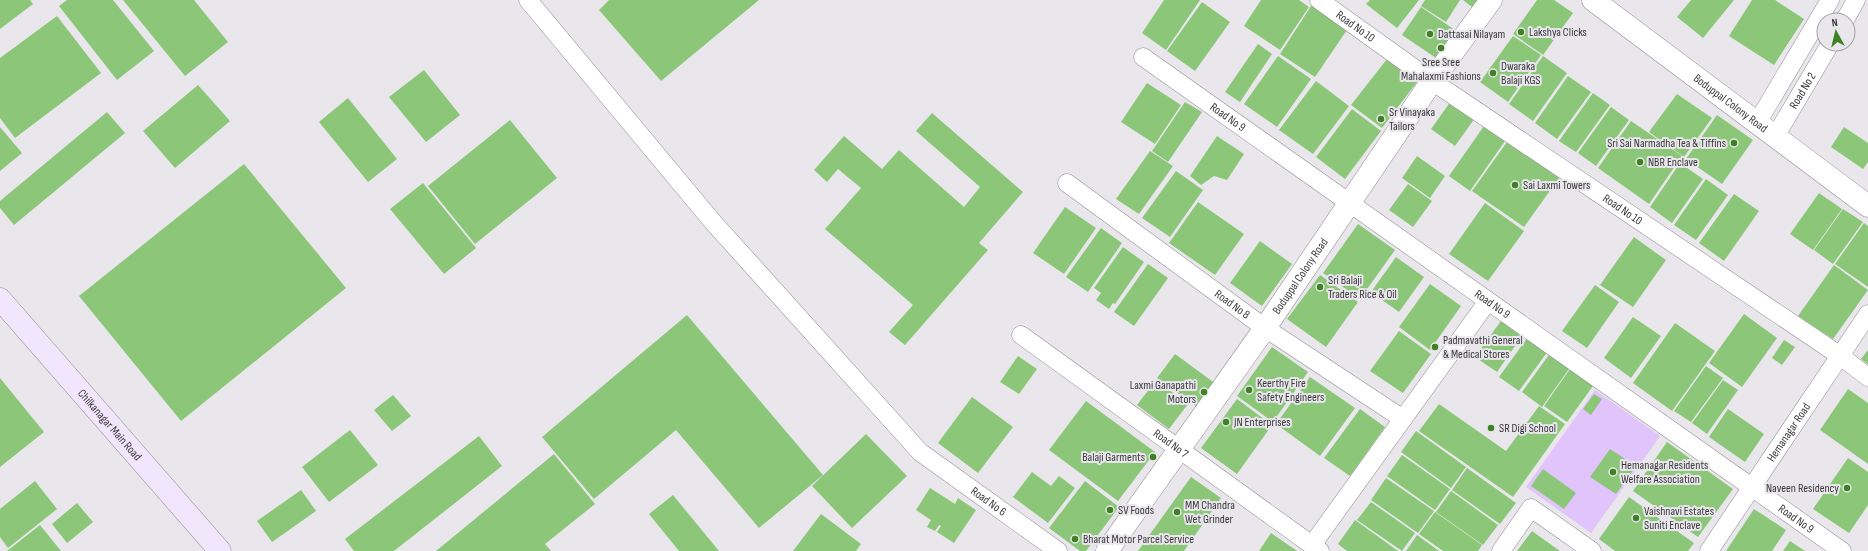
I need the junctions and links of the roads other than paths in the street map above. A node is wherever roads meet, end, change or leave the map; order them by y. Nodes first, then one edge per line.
1 (528, 0) edge
2 (1319, 0) edge
3 (1491, 0) edge
4 (1593, 0) edge
5 (1830, 0) edge
6 (1856, 0) edge
7 (1849, 12) edge
8 (1825, 52) edge
9 (1143, 57) dead end
10 (1432, 81) junction
11 (1757, 123) junction
12 (1775, 137) junction
13 (1067, 183) dead end
14 (1349, 202) junction
15 (1868, 206) edge
16 (0, 299) edge
17 (1488, 301) junction
18 (1868, 314) edge
19 (1265, 328) junction
20 (1021, 335) dead end
21 (1839, 355) junction
22 (1868, 377) edge
23 (1403, 419) junction
24 (1179, 449) junction
25 (1752, 488) junction
26 (1316, 548) edge
27 (220, 551) edge
28 (1058, 551) edge
29 (1107, 551) edge
30 (1501, 551) edge
31 (1592, 551) edge
32 (1709, 551) edge
33 (1842, 551) edge

1 - 28 street, Road No 6
2 - 10 street, Road No 10
3 - 10 street, Boduppal Colony Road
4 - 11 street, Boduppal Colony Road
5 - 11 street
6 - 7 street
8 - 12 street, Road No 2
9 - 14 street, Road No 9
10 - 14 street, Boduppal Colony Road
10 - 21 street, Road No 10
11 - 12 street, Boduppal Colony Road
12 - 15 street, Boduppal Colony Road
13 - 19 street, Road No 8
14 - 17 street, Road No 9
14 - 19 street, Boduppal Colony Road
16 - 27 main road, Chilkanagar Main Road
17 - 23 street
17 - 25 street, Road No 9
18 - 21 street, Hemanagar Road
19 - 23 street, Road No 8
19 - 24 street, Boduppal Colony Road
20 - 24 street, Road No 7
21 - 22 street, Road No 10
21 - 25 street, Hemanagar Road
23 - 26 street
24 - 26 street, Road No 7
24 - 29 street, Boduppal Colony Road
25 - 32 street, Hemanagar Road
25 - 33 street, Road No 9
30 - 31 street

